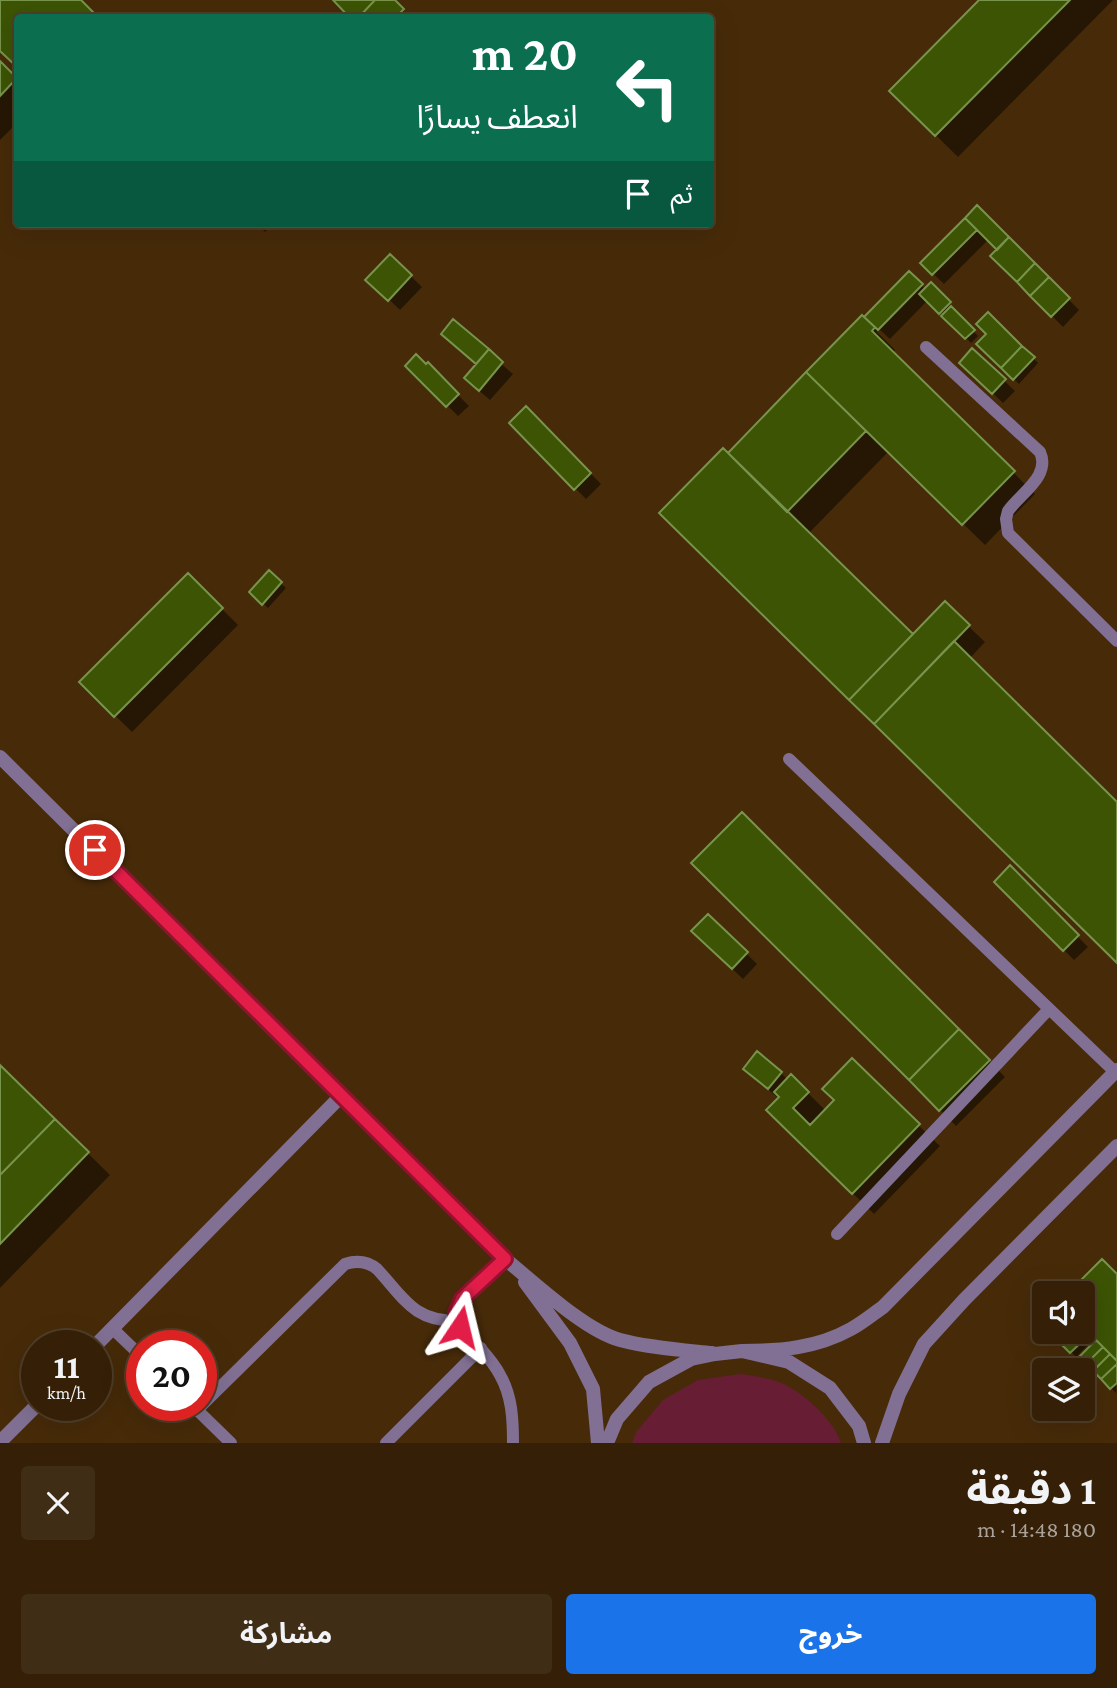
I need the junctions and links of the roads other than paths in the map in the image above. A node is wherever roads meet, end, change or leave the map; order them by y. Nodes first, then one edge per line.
1 (926, 347) dead end
2 (1117, 641) edge
3 (0, 757) edge
4 (789, 759) dead end
5 (1049, 1009) junction
6 (1116, 1071) edge
7 (342, 1095) junction
8 (1117, 1146) edge
9 (837, 1234) dead end
10 (508, 1261) junction
11 (457, 1321) junction
12 (112, 1328) joint
13 (126, 1342) edge
14 (481, 1348) junction
15 (742, 1351) junction
16 (715, 1354) junction
17 (217, 1386) edge
18 (21, 1421) edge
19 (208, 1421) edge
20 (0, 1442) edge
21 (231, 1443) edge
22 (386, 1443) edge
23 (513, 1443) edge
24 (598, 1443) edge
25 (607, 1443) edge
26 (864, 1443) edge
27 (882, 1443) edge

1 - 2 lane
3 - 7 street
4 - 5 lane
5 - 6 lane
5 - 9 lane
6 - 15 street
7 - 10 street
7 - 12 street
8 - 27 street
10 - 11 lane
10 - 16 street
10 - 24 street
11 - 14 lane
11 - 17 lane
12 - 13 lane
14 - 22 lane
14 - 23 lane
15 - 16 street
15 - 26 street
16 - 25 street
18 - 20 street
19 - 21 lane

